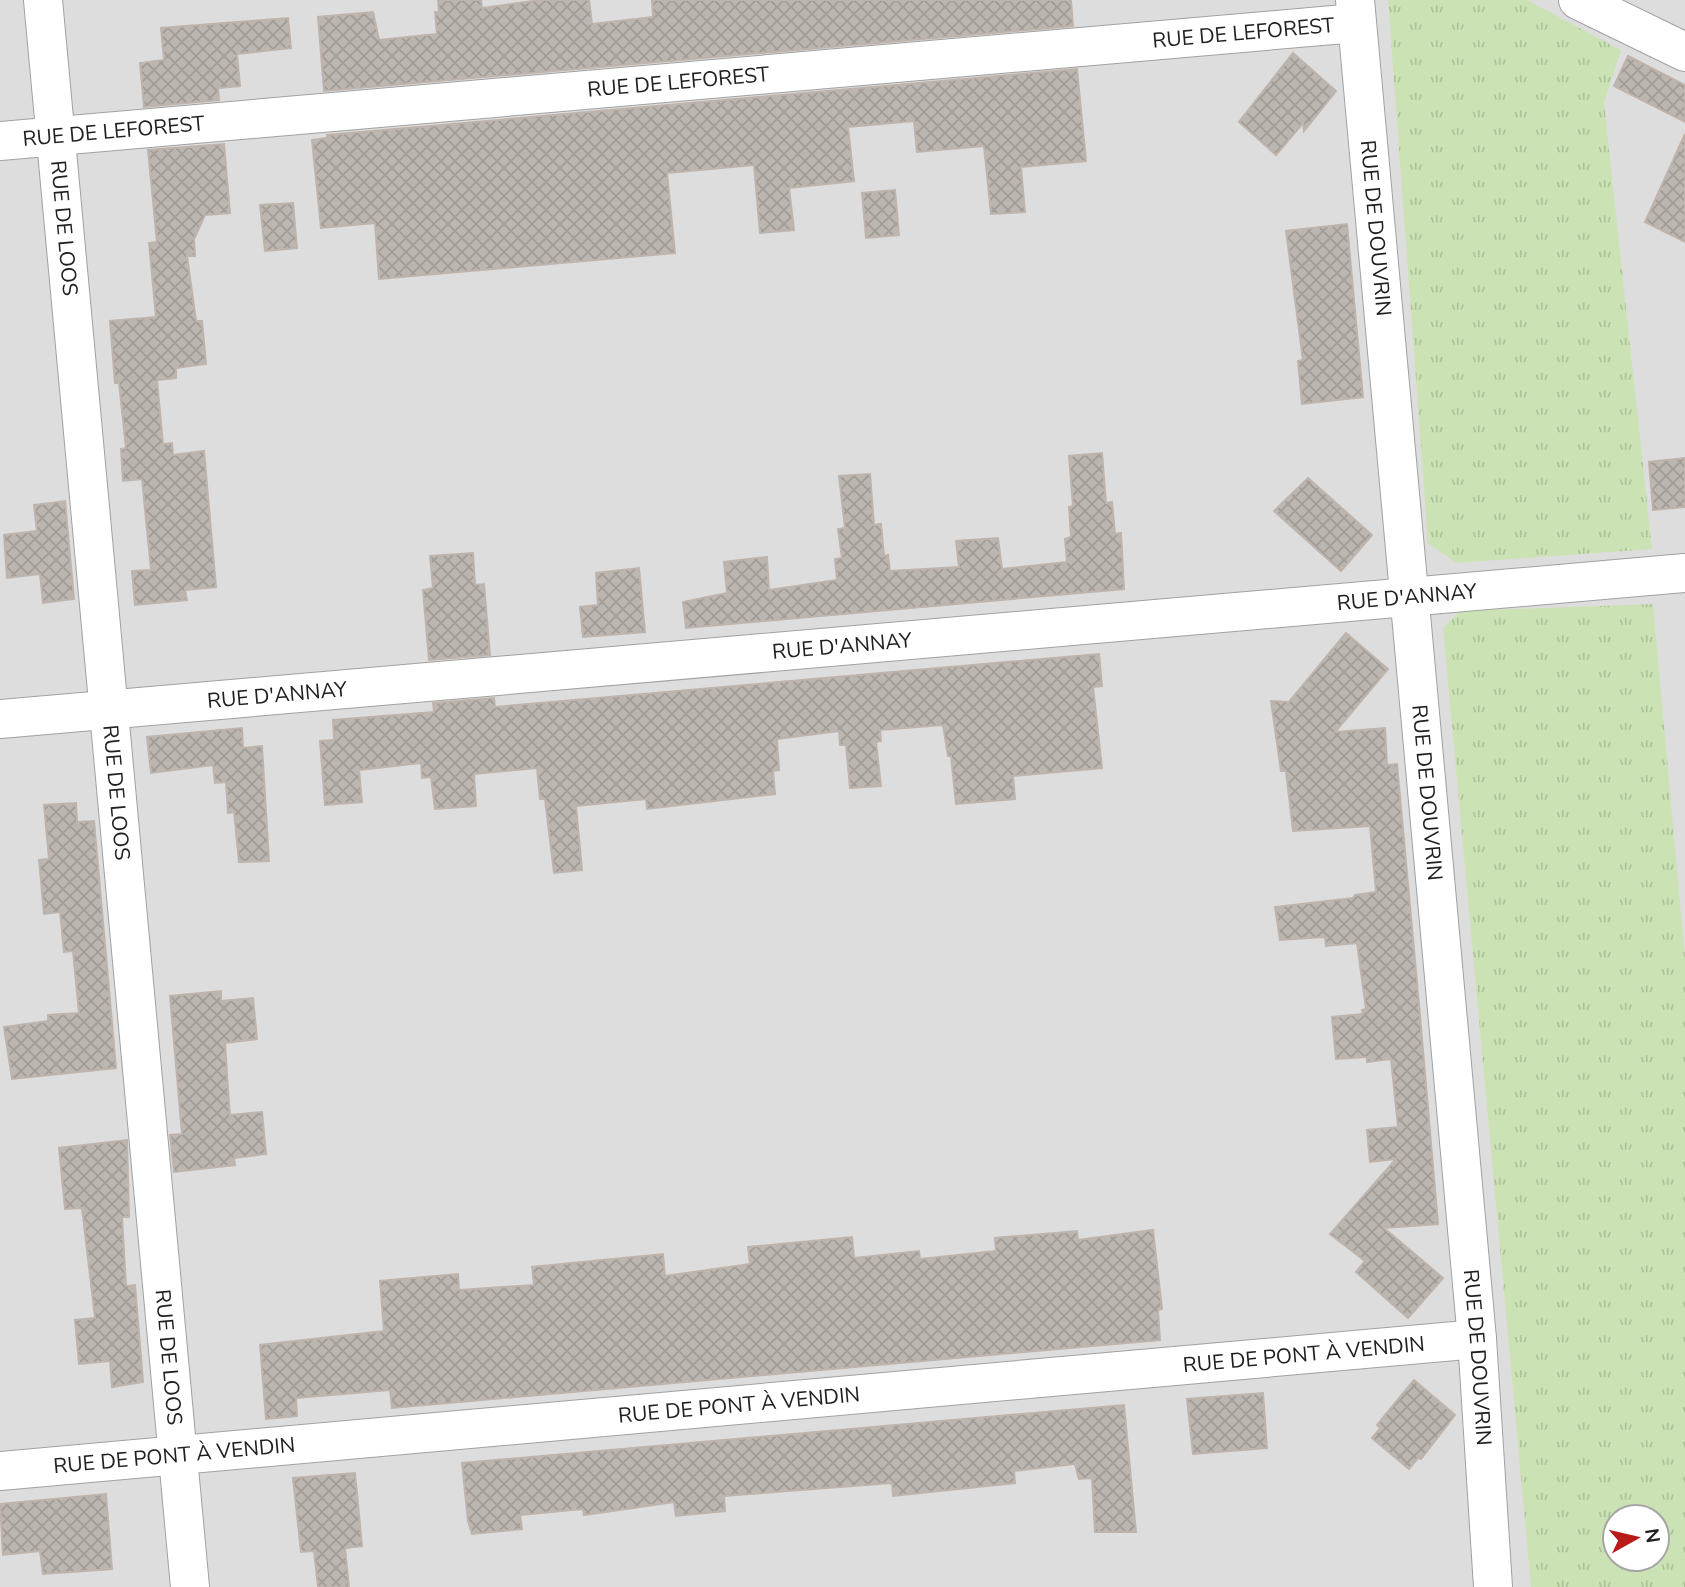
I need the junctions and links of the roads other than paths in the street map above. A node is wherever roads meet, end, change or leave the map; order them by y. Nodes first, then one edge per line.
1 (43, 0) edge
2 (1578, 0) edge
3 (1356, 11) edge
4 (1685, 52) edge
5 (55, 136) junction
6 (0, 141) edge
7 (1685, 573) edge
8 (1409, 596) junction
9 (110, 709) junction
10 (0, 719) edge
11 (1477, 1339) junction
12 (178, 1455) junction
13 (0, 1471) edge
14 (190, 1587) edge
15 (1493, 1587) edge

1 - 5 street, RUE DE LOOS
2 - 4 street
3 - 5 street, RUE DE LEFOREST
3 - 8 street, RUE DE DOUVRIN
5 - 6 street, RUE DE LEFOREST
5 - 9 street, RUE DE LOOS
7 - 8 street, RUE D'ANNAY
8 - 9 street, RUE D'ANNAY
8 - 11 street, RUE DE DOUVRIN
9 - 10 street, RUE D'ANNAY
9 - 12 street, RUE DE LOOS
11 - 12 street, RUE DE PONT À VENDIN
11 - 15 street, RUE DE DOUVRIN
12 - 13 street, RUE DE PONT À VENDIN
12 - 14 street, RUE DE LOOS

